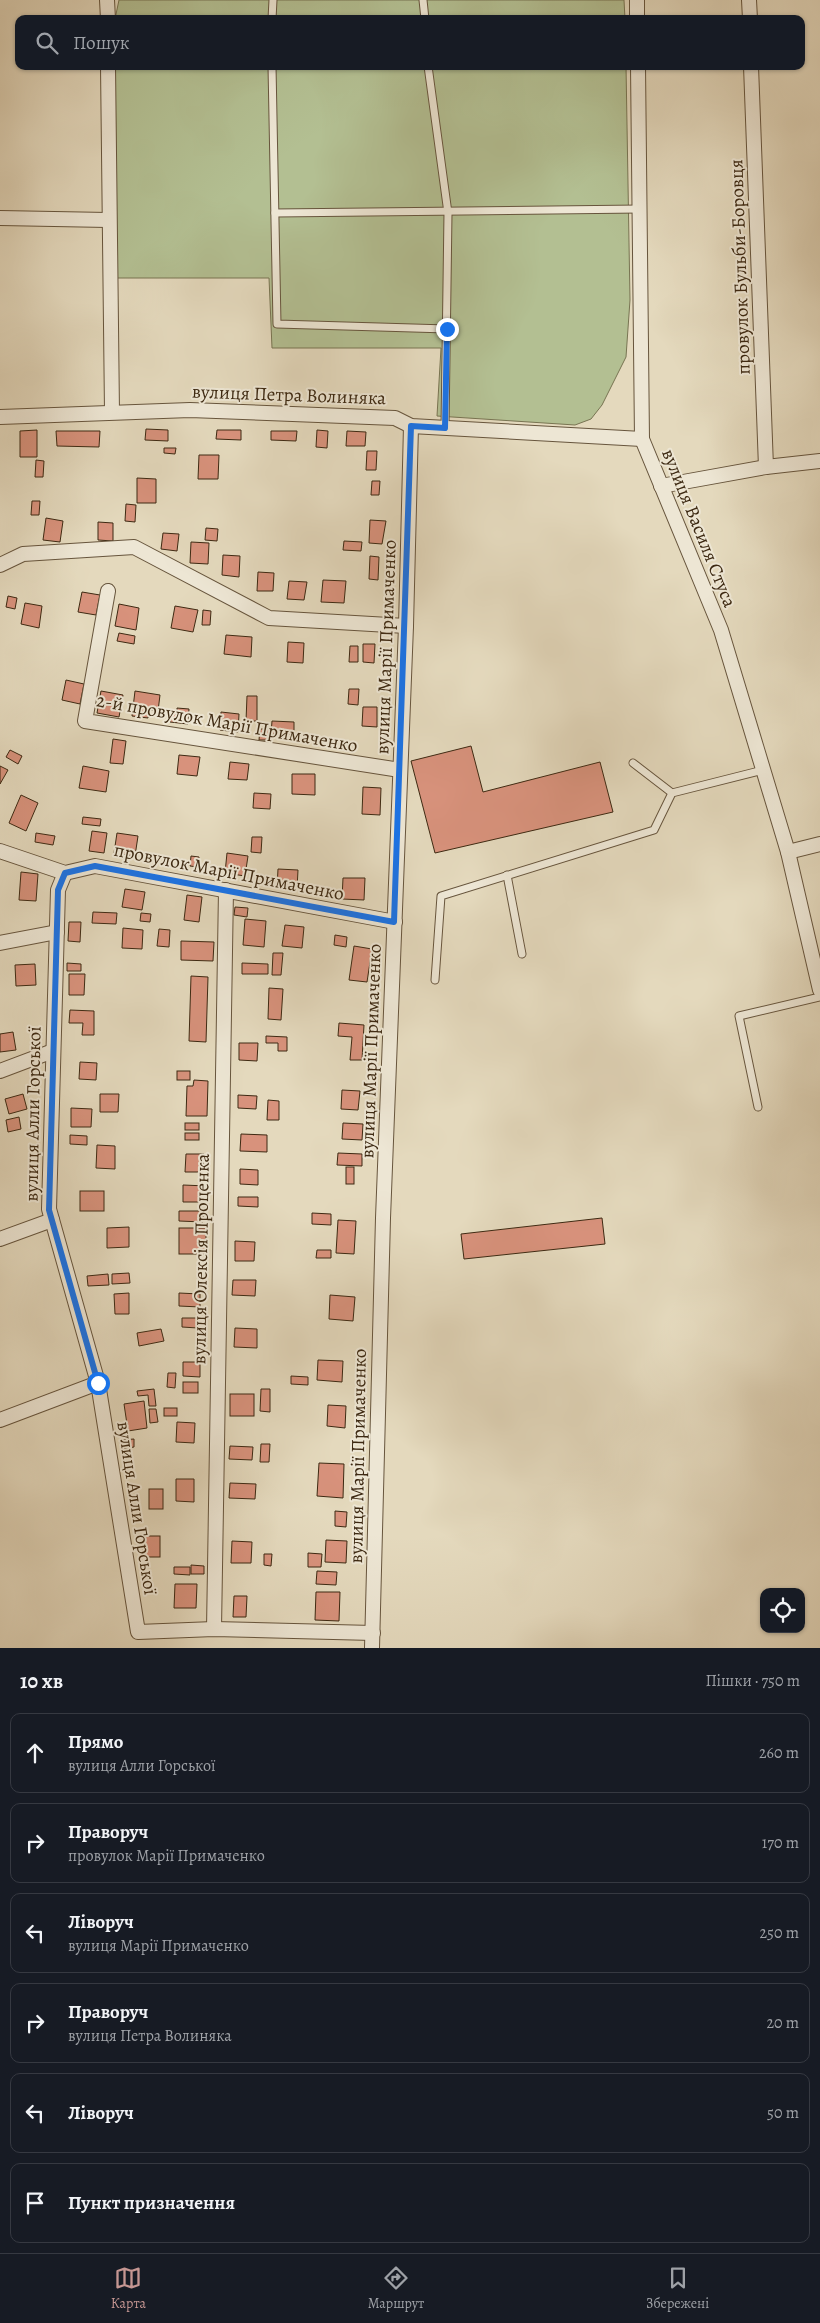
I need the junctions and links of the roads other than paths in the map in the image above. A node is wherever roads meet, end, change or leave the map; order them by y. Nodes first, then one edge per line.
1 (108, 0) edge
2 (273, 0) edge
3 (423, 0) edge
4 (637, 0) edge
5 (749, 0) edge
6 (108, 15) edge
7 (272, 15) edge
8 (425, 15) edge
9 (637, 15) edge
10 (750, 15) edge
11 (108, 70) edge
12 (272, 70) edge
13 (429, 70) edge
14 (638, 70) edge
15 (751, 70) edge
16 (640, 209) junction
17 (275, 213) junction
18 (448, 213) junction
19 (0, 218) edge
20 (108, 220) junction
21 (447, 329) junction
22 (112, 412) junction
23 (0, 417) edge
24 (411, 426) junction
25 (445, 428) junction
26 (642, 439) junction
27 (820, 461) edge
28 (766, 467) junction
29 (660, 486) junction
30 (0, 565) edge
31 (108, 592) dead end
32 (406, 626) junction
33 (633, 763) dead end
34 (400, 770) junction
35 (764, 770) junction
36 (672, 794) junction
37 (820, 844) edge
38 (0, 851) edge
39 (788, 852) junction
40 (65, 873) junction
41 (507, 875) junction
42 (226, 890) junction
43 (394, 922) junction
44 (57, 932) junction
45 (0, 942) edge
46 (522, 954) dead end
47 (435, 980) dead end
48 (820, 990) edge
49 (820, 997) edge
50 (54, 1051) junction
51 (0, 1072) edge
52 (758, 1107) dead end
53 (52, 1220) junction
54 (0, 1239) edge
55 (98, 1383) junction
56 (0, 1420) edge
57 (214, 1629) junction
58 (373, 1633) junction
59 (372, 1648) edge

1 - 6 street
2 - 7 lane
3 - 8 lane
4 - 9 street
5 - 10 street
11 - 20 street
12 - 17 lane
13 - 18 lane
14 - 16 street, вулиця Василя Стуса
15 - 28 street, провулок Бульби-Боровця
16 - 18 lane
16 - 26 street, вулиця Василя Стуса
17 - 18 lane
17 - 21 lane
18 - 21 lane
19 - 20 street
20 - 22 street
21 - 25 lane
22 - 23 street, вулиця Петра Волиняка
22 - 24 street, вулиця Петра Волиняка
24 - 25 street, вулиця Петра Волиняка
24 - 32 street, вулиця Марії Примаченко
25 - 26 street, вулиця Петра Волиняка
26 - 29 street, вулиця Василя Стуса
27 - 28 street
28 - 29 street
29 - 35 street, вулиця Василя Стуса
30 - 32 street
31 - 34 street, 2-й провулок Марії Примаченко
32 - 34 street, вулиця Марії Примаченко
33 - 36 lane
34 - 43 street, вулиця Марії Примаченко
35 - 36 lane
35 - 39 street, вулиця Василя Стуса
36 - 41 lane
37 - 39 street
38 - 40 street
39 - 48 street, вулиця Василя Стуса
40 - 42 street, провулок Марії Примаченко
40 - 44 street, вулиця Алли Горської
41 - 46 lane
41 - 47 lane
42 - 43 street, провулок Марії Примаченко
42 - 57 street, вулиця Олексія Проценка
43 - 58 street, вулиця Марії Примаченко
44 - 45 street
44 - 50 street, вулиця Алли Горської
49 - 52 lane
50 - 51 street
50 - 53 street, вулиця Алли Горської
53 - 54 street
53 - 55 street, вулиця Алли Горської
55 - 56 street
55 - 57 street, вулиця Алли Горської
57 - 58 street
58 - 59 street, вулиця Марії Примаченко

